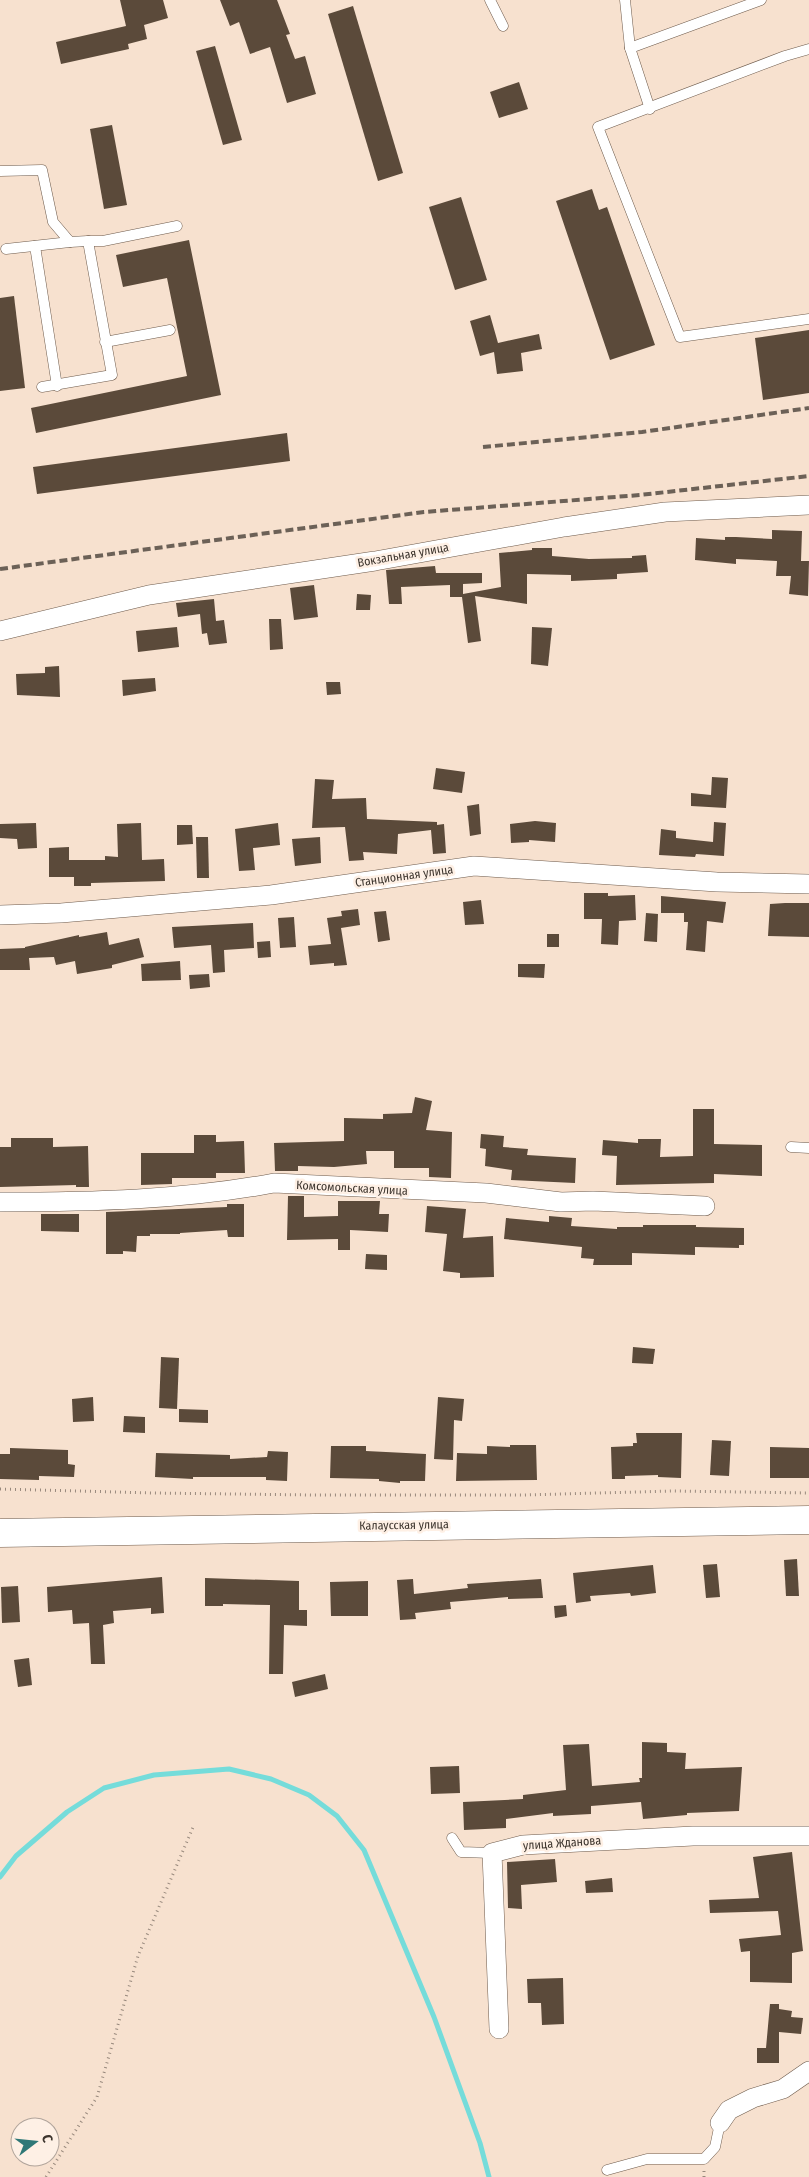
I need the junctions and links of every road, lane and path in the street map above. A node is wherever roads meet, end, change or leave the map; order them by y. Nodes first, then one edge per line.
1 (490, 0) edge
2 (625, 0) edge
3 (761, 0) edge
4 (503, 26) dead end
5 (630, 48) junction
6 (809, 49) edge
7 (650, 109) junction
8 (0, 171) edge
9 (177, 226) dead end
10 (88, 241) junction
11 (70, 242) junction
12 (35, 246) junction
13 (6, 249) dead end
14 (809, 318) edge
15 (170, 330) dead end
16 (105, 342) junction
17 (57, 386) junction
18 (42, 388) dead end
19 (809, 505) edge
20 (0, 631) edge
21 (809, 884) edge
22 (0, 915) edge
23 (790, 1147) dead end
24 (809, 1148) edge
25 (0, 1202) edge
26 (705, 1206) dead end
27 (0, 1489) edge
28 (809, 1494) edge
29 (809, 1520) edge
30 (0, 1533) edge
31 (194, 1825) dead end
32 (809, 1836) edge
33 (452, 1838) dead end
34 (492, 1853) junction
35 (499, 2029) dead end
36 (809, 2071) edge
37 (720, 2123) joint
38 (607, 2170) dead end
39 (46, 2177) edge

1 - 4 lane
2 - 5 lane
3 - 5 lane
5 - 7 lane
6 - 7 lane
7 - 14 lane
8 - 11 lane
9 - 10 lane
10 - 11 lane
10 - 16 lane
11 - 12 lane
12 - 13 lane
12 - 17 lane
15 - 16 lane
16 - 17 lane
17 - 18 lane
19 - 20 street, Вокзальная улица
21 - 22 street, Станционная улица
23 - 24 lane
25 - 26 street, Комсомольская улица
27 - 28 path
29 - 30 street, Калаусская улица
31 - 39 path
32 - 34 street, улица Жданова
33 - 34 lane
34 - 35 street
36 - 37 street
37 - 38 lane

